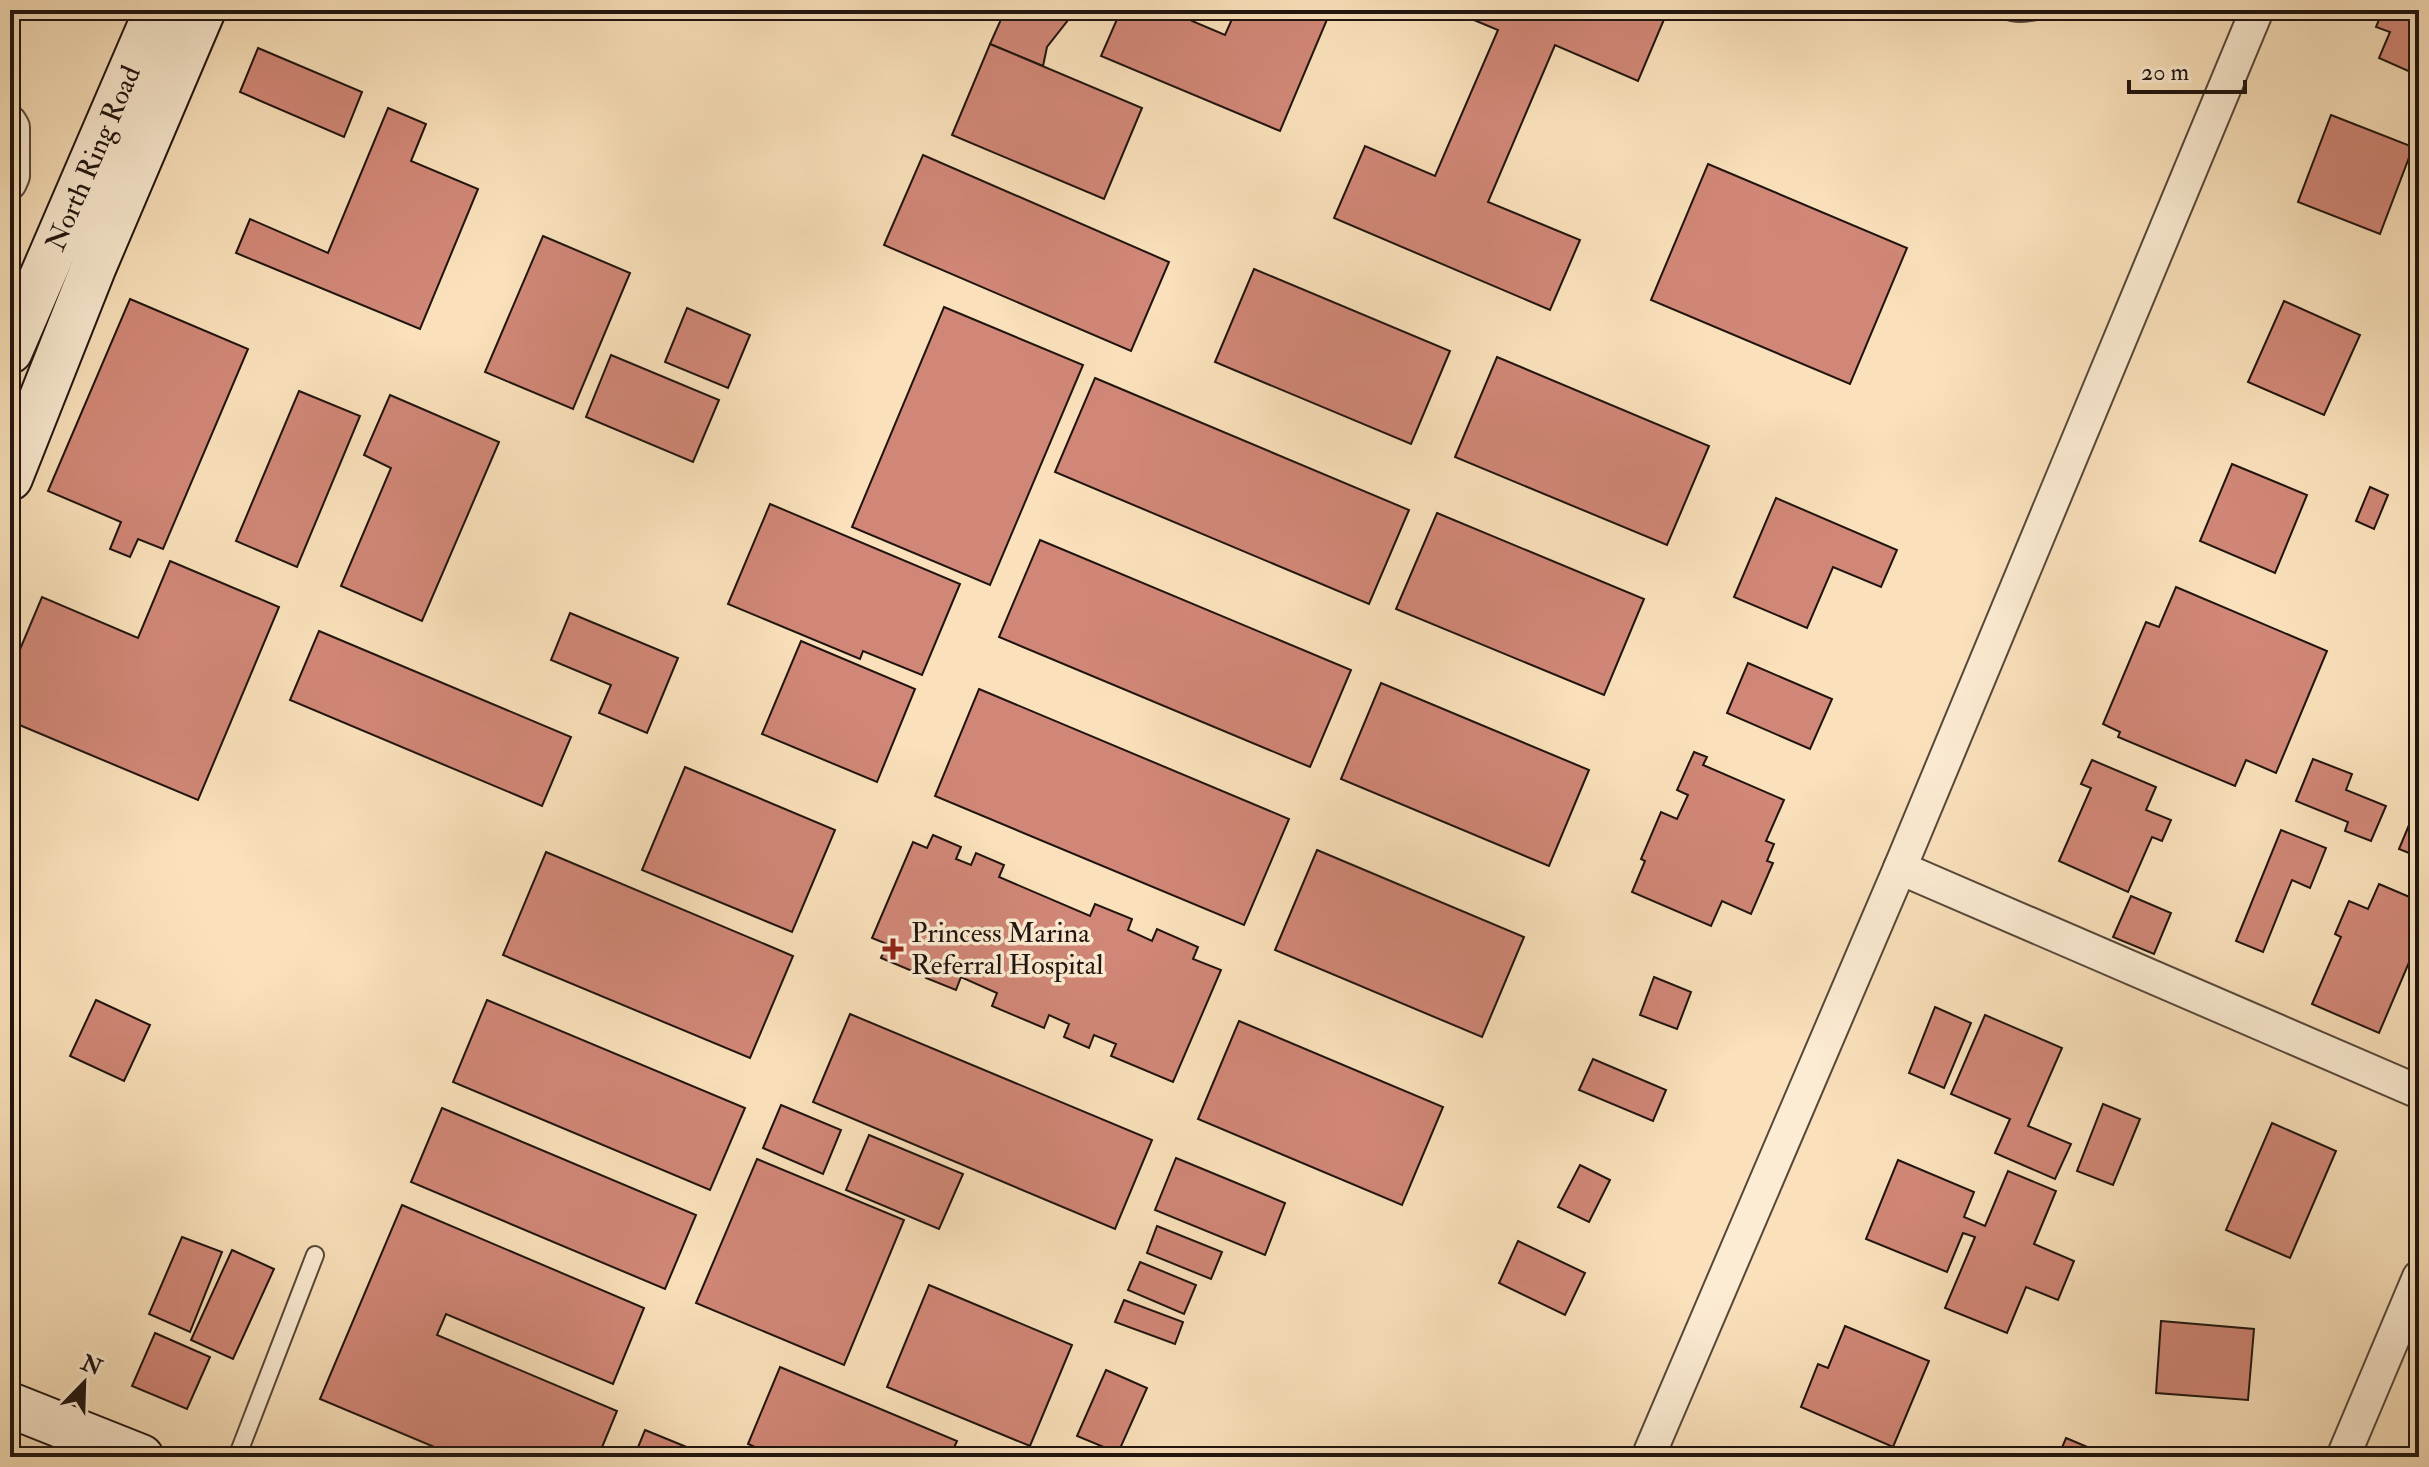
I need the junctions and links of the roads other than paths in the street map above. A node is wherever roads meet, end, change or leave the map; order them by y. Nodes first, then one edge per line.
1 (157, 10) edge
2 (203, 10) edge
3 (2005, 10) edge
4 (2040, 10) edge
5 (2257, 10) edge
6 (10, 122) edge
7 (10, 183) edge
8 (68, 218) junction
9 (107, 235) junction
10 (10, 351) edge
11 (10, 478) edge
12 (1900, 868) junction
13 (2419, 1092) edge
14 (315, 1255) dead end
15 (2419, 1277) edge
16 (10, 1405) edge
17 (141, 1457) edge
18 (237, 1457) edge
19 (1648, 1457) edge
20 (2343, 1457) edge

1 - 8 street, North Ring Road
2 - 9 street
3 - 4 lane
5 - 12 street
6 - 7 street
8 - 9 street
8 - 10 street, North Ring Road
9 - 11 street
12 - 13 street
12 - 19 street
14 - 18 lane
15 - 20 street
16 - 17 street

